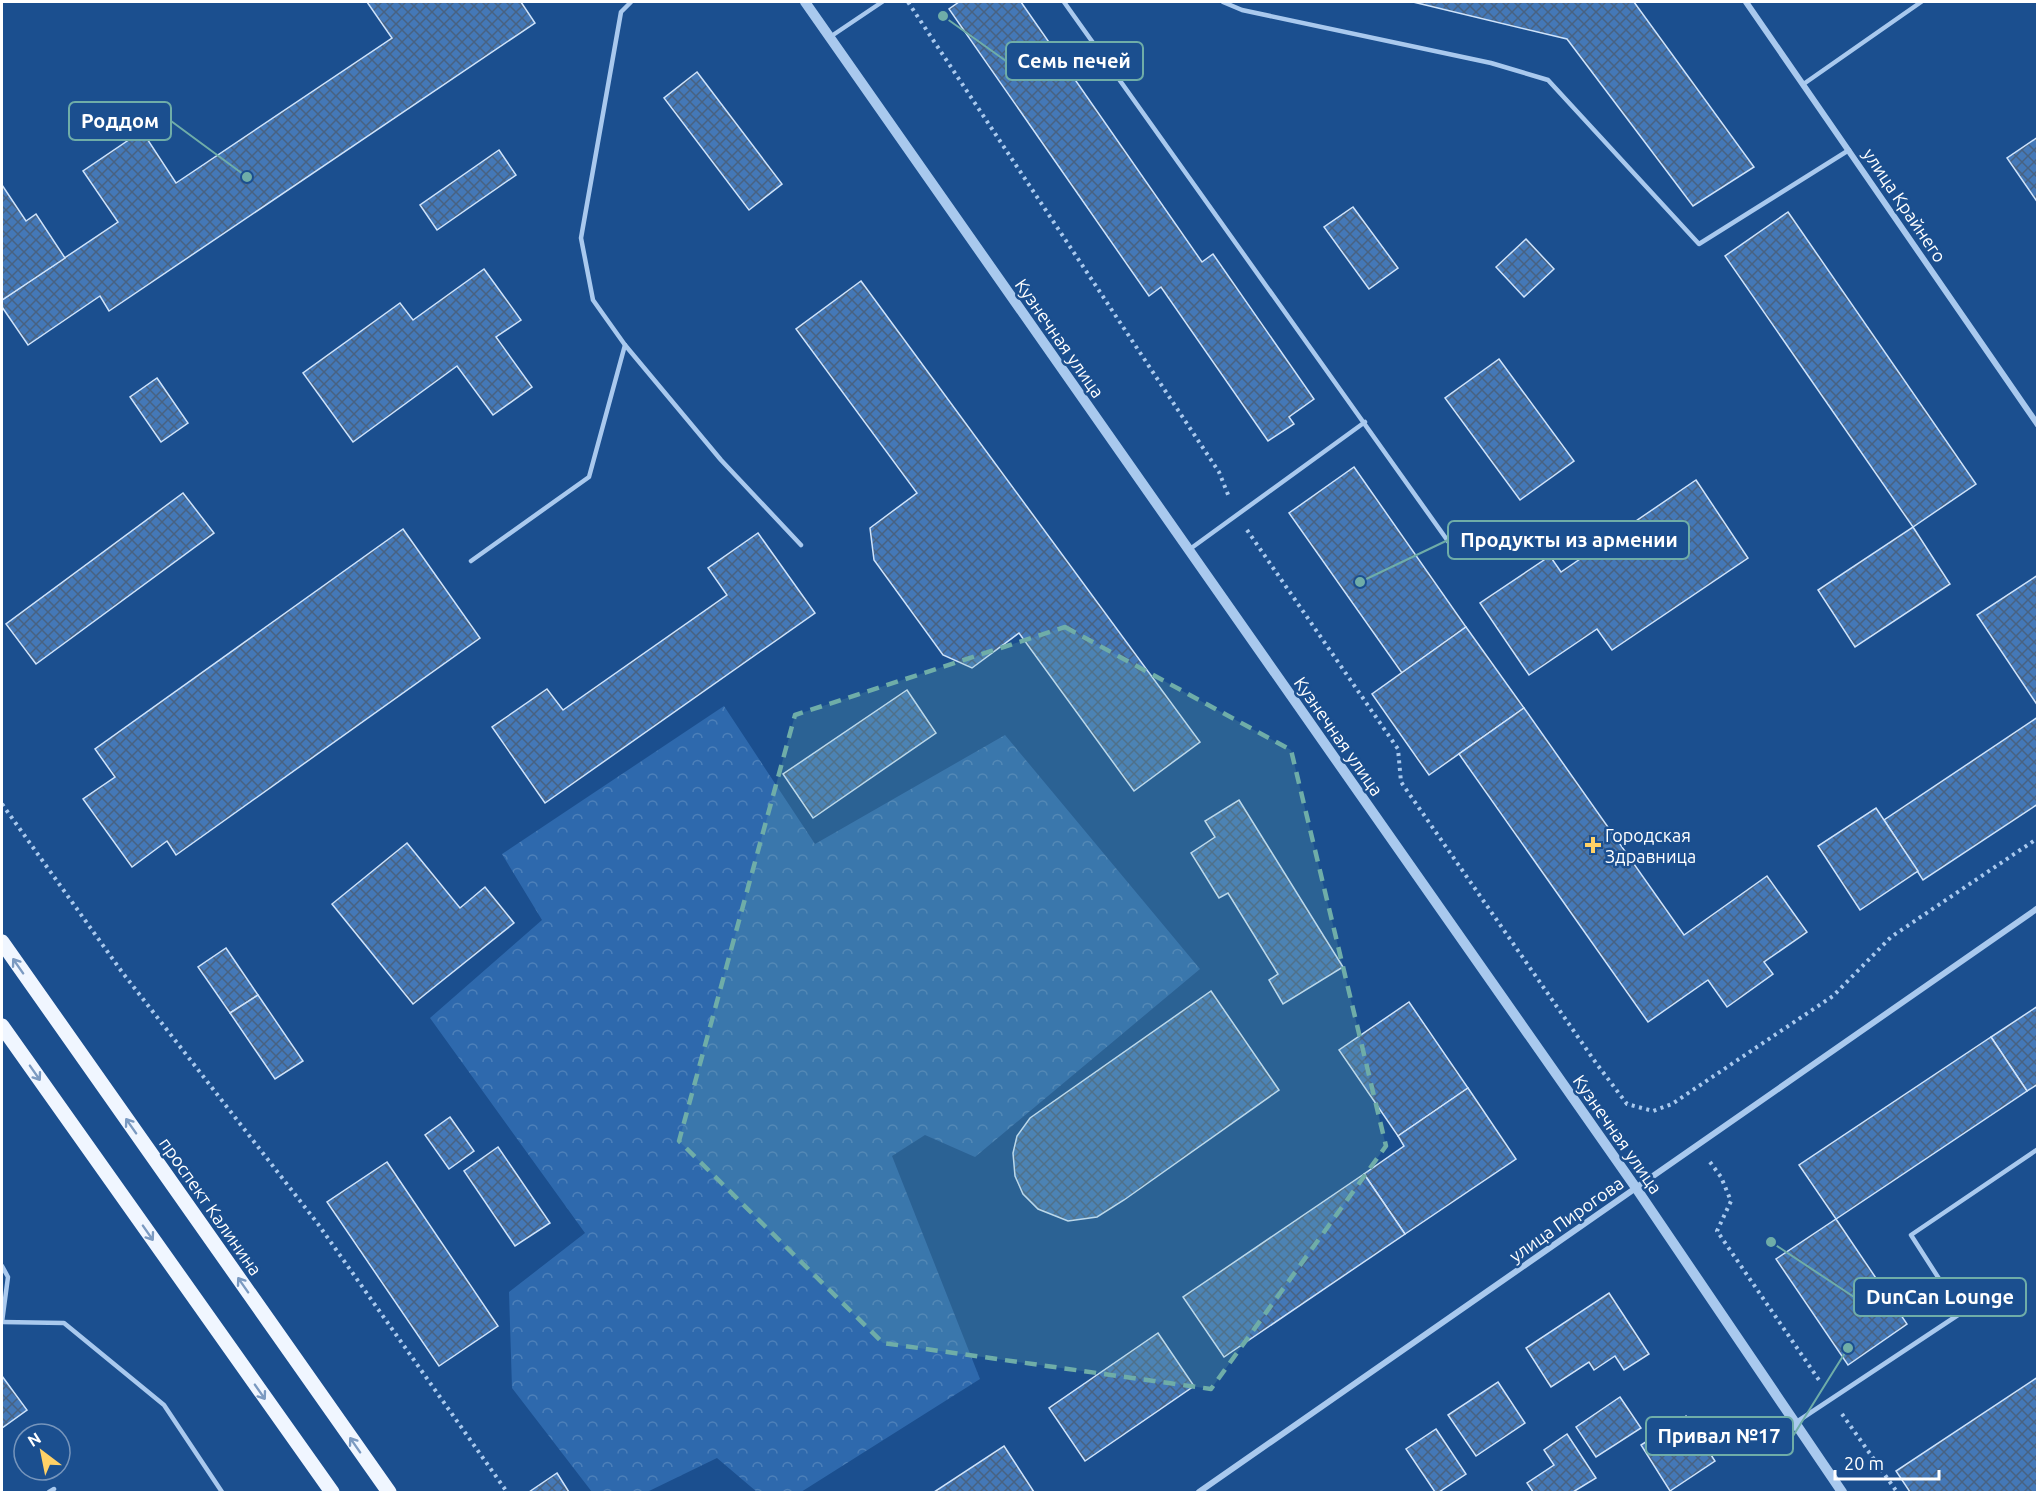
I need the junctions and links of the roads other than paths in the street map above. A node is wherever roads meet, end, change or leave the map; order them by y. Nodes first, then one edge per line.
1 (631, 2) edge
2 (805, 2) edge
3 (882, 2) edge
4 (1064, 2) edge
5 (1223, 2) edge
6 (1746, 2) edge
7 (1921, 2) edge
8 (830, 37) junction
9 (1805, 83) junction
10 (1849, 150) junction
11 (625, 345) junction
12 (1365, 422) junction
13 (2037, 425) edge
14 (801, 545) dead end
15 (1188, 550) junction
16 (1455, 551) dead end
17 (471, 561) dead end
18 (2037, 908) edge
19 (2, 942) edge
20 (2, 1026) edge
21 (2037, 1149) edge
22 (1636, 1188) junction
23 (2, 1266) edge
24 (2, 1322) edge
25 (1795, 1423) junction
26 (222, 1492) edge
27 (332, 1492) edge
28 (389, 1492) edge
29 (1199, 1492) edge
30 (1842, 1492) edge

1 - 11 lane
2 - 8 street, Кузнечная улица
3 - 8 lane
4 - 12 lane
5 - 10 lane
6 - 9 street, улица Крайнего
7 - 9 lane
8 - 15 street, Кузнечная улица
9 - 10 street, улица Крайнего
10 - 13 street, улица Крайнего
11 - 14 lane
11 - 17 lane
12 - 15 lane
12 - 16 lane
15 - 22 street, Кузнечная улица
18 - 22 street, улица Пирогова
28 -> 19 main road, проспект Калинина
20 -> 27 main road
21 - 25 lane
22 - 25 street, Кузнечная улица
22 - 29 street, улица Пирогова
23 - 24 lane
24 - 26 lane
25 - 30 street, Кузнечная улица

